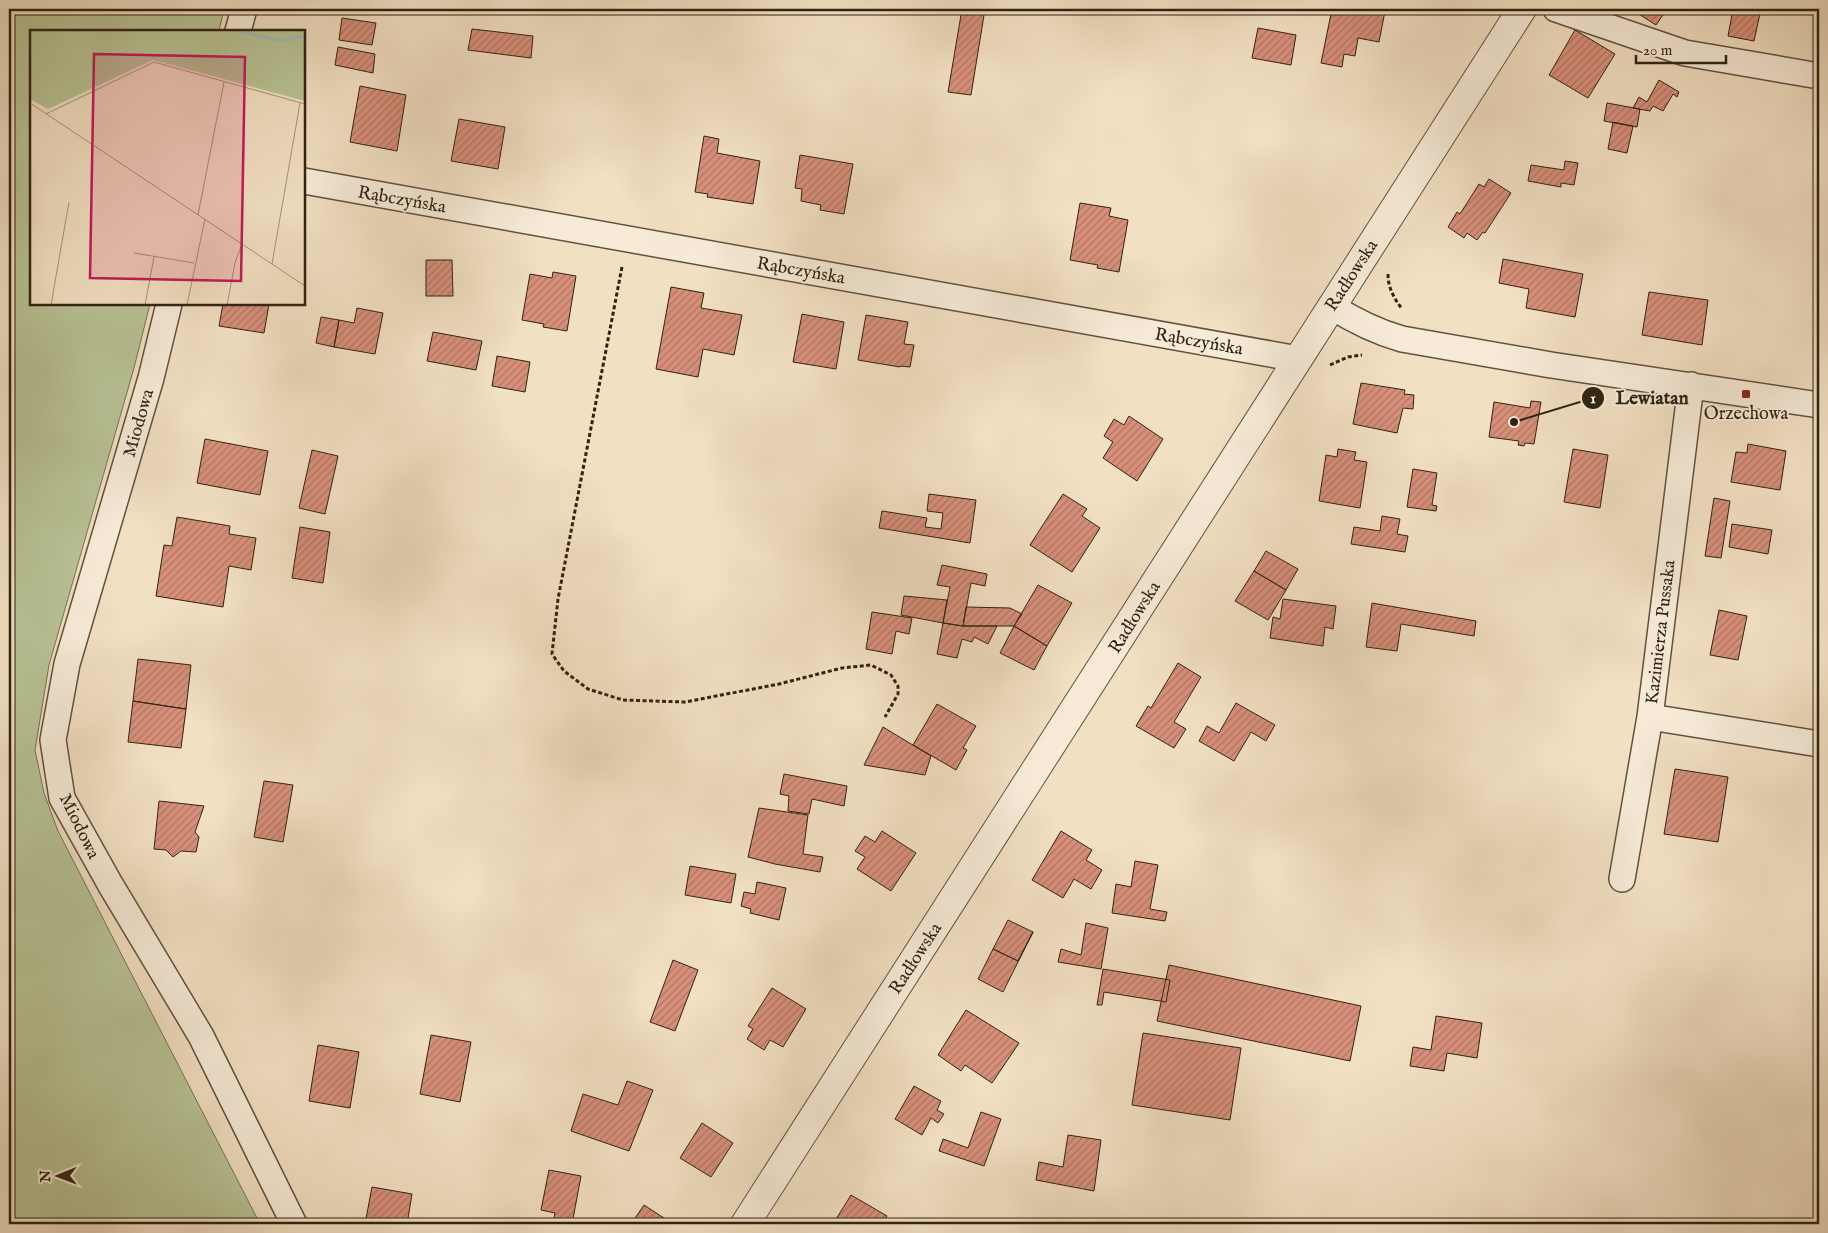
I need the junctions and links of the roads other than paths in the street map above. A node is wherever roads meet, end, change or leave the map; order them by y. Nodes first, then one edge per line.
1 (244, 9) edge
2 (1522, 9) edge
3 (1556, 9) edge
4 (238, 30) edge
5 (1819, 76) edge
6 (305, 181) edge
7 (169, 305) edge
8 (1331, 306) junction
9 (1298, 359) junction
10 (1691, 384) junction
11 (1819, 405) edge
12 (1650, 716) junction
13 (1819, 744) edge
14 (1622, 879) dead end
15 (294, 1224) edge
16 (745, 1224) edge

1 - 4 street
2 - 8 street, Radłowska
3 - 5 street
6 - 9 street, Rąbczyńska
7 - 15 street, Miodowa
8 - 9 street, Radłowska
8 - 10 street
9 - 16 street, Radłowska
10 - 11 street
10 - 12 street, Kazimierza Pussaka
12 - 13 street
12 - 14 street, Kazimierza Pussaka

